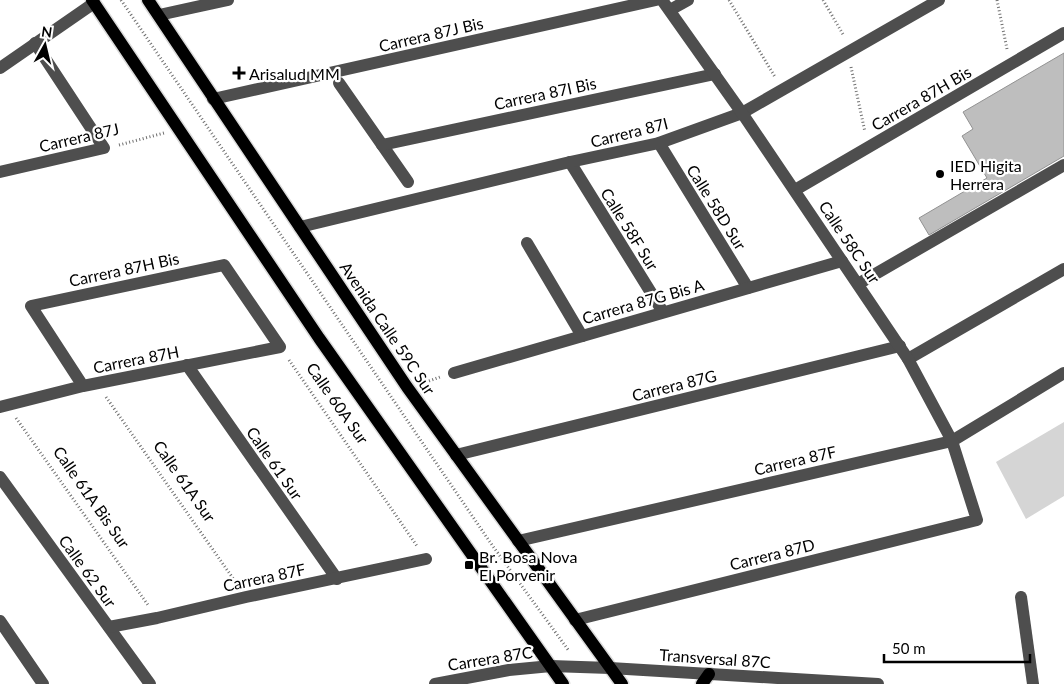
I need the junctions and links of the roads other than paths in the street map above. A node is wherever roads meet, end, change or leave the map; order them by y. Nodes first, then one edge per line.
1 (148, 0) edge
2 (228, 0) edge
3 (656, 0) edge
4 (688, 0) edge
5 (939, 0) edge
6 (93, 2) edge
7 (666, 5) edge
8 (158, 16) junction
9 (1064, 33) edge
10 (36, 44) junction
11 (0, 68) edge
12 (715, 74) junction
13 (339, 83) dead end
14 (214, 99) junction
15 (742, 112) junction
16 (659, 144) junction
17 (382, 145) junction
18 (570, 162) junction
19 (1064, 165) edge
20 (0, 172) edge
21 (408, 182) dead end
22 (795, 190) junction
23 (300, 227) junction
24 (527, 243) dead end
25 (842, 261) junction
26 (1064, 269) edge
27 (858, 284) junction
28 (748, 288) junction
29 (663, 312) junction
30 (582, 336) junction
31 (900, 346) junction
32 (280, 347) joint
33 (908, 359) junction
34 (187, 366) junction
35 (454, 373) dead end
36 (1064, 373) edge
37 (84, 386) junction
38 (2, 403) edge
39 (952, 441) junction
40 (456, 455) junction
41 (0, 477) edge
42 (977, 520) joint
43 (518, 541) junction
44 (426, 560) road end
45 (336, 578) junction
46 (1021, 597) dead end
47 (575, 620) junction
48 (0, 621) edge
49 (109, 627) junction
50 (551, 666) junction
51 (610, 668) junction
52 (706, 679) edge
53 (752, 680) edge
54 (43, 684) edge
55 (150, 684) edge
56 (435, 684) edge
57 (563, 684) edge
58 (622, 684) edge
59 (878, 684) edge
60 (1033, 684) edge

1 - 8 main road, Avenida Calle 59C Sur
2 - 8 street
3 - 14 street, Carrera 87J Bis
4 - 7 street
5 - 15 street, Carrera 87I
6 - 10 street
6 - 50 main road
7 - 12 street, Calle 58C Sur
8 - 14 main road, Avenida Calle 59C Sur
9 - 22 street, Carrera 87H Bis
10 - 11 street
10 - 20 street, Carrera 87J
12 - 15 street, Calle 58C Sur
12 - 17 street, Carrera 87I Bis
13 - 17 street
14 - 23 main road, Avenida Calle 59C Sur
15 - 16 street, Carrera 87I
15 - 22 street, Calle 58C Sur
16 - 18 street, Carrera 87I
16 - 28 street, Calle 58D Sur
17 - 21 street
18 - 23 street, Carrera 87I
18 - 29 street, Calle 58F Sur
19 - 27 street
22 - 25 street, Calle 58C Sur
23 - 40 main road, Avenida Calle 59C Sur
24 - 30 street
25 - 27 street, Calle 58C Sur
25 - 28 street, Carrera 87G Bis A
26 - 33 street
27 - 31 street, Calle 58C Sur
28 - 29 street, Carrera 87G Bis A
29 - 30 street, Carrera 87G Bis A
30 - 35 street, Carrera 87G Bis A
31 - 33 street, Calle 58C Sur
31 - 40 street, Carrera 87G
32 - 34 street, Carrera 87H
32 - 37 street, Carrera 87H Bis
33 - 39 street, Calle 58C Sur
34 - 37 street, Carrera 87H
34 - 45 street, Calle 61 Sur
36 - 39 street, Carrera 87F
37 - 38 street, Carrera 87H
39 - 42 street, Calle 58C Sur
39 - 43 street, Carrera 87F
40 - 43 main road, Avenida Calle 59C Sur
41 - 49 street, Calle 62 Sur
42 - 47 street, Carrera 87D
43 - 47 main road, Avenida Calle 59C Sur
44 - 45 street, Carrera 87F
45 - 49 street, Carrera 87F
46 - 60 street
47 - 51 main road, Avenida Calle 59C Sur
48 - 54 street
49 - 55 street, Calle 62 Sur
50 - 51 street, Transversal 87C
50 - 56 street, Carrera 87C
50 - 57 main road
51 - 52 street, Transversal 87C
51 - 58 main road, Avenida Calle 59C Sur
52 - 53 street, Transversal 87C
53 - 59 street, Transversal 87C

